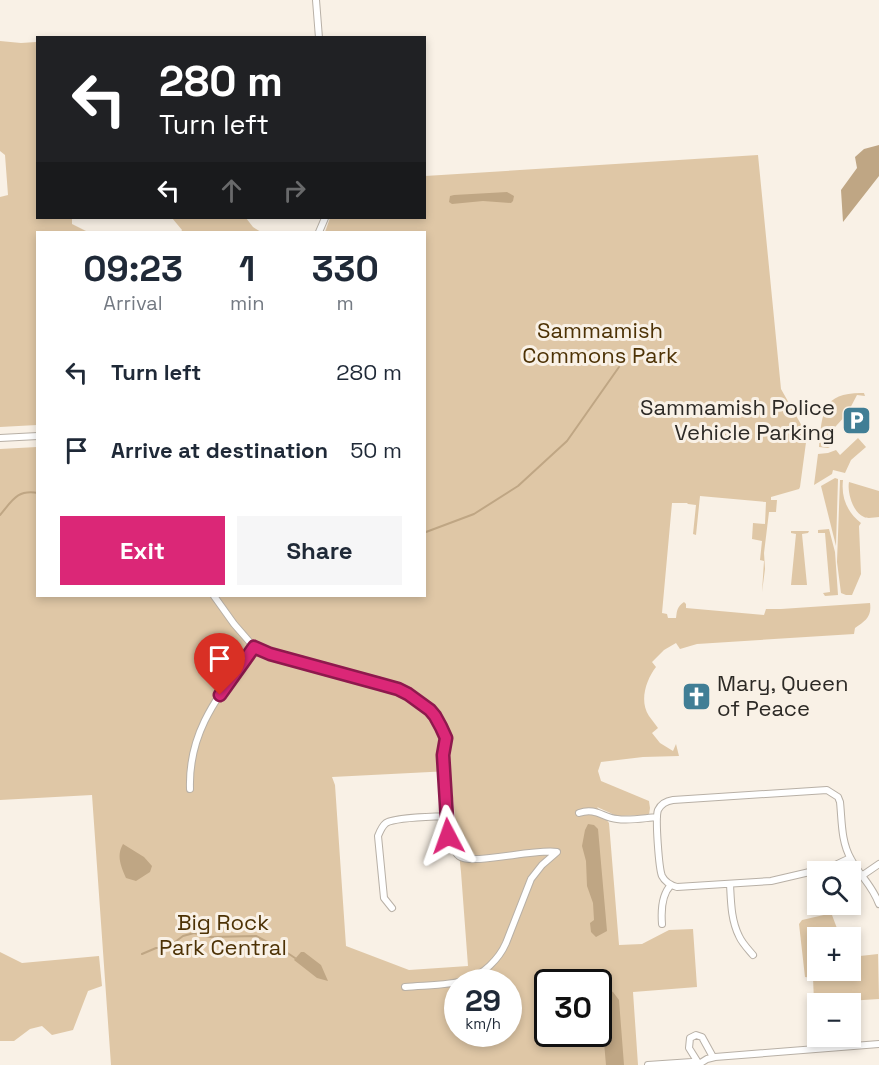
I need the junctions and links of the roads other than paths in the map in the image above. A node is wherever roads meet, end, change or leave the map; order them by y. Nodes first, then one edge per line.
1 (316, 0) edge
2 (319, 36) edge
3 (36, 435) edge
4 (0, 438) edge
5 (215, 597) edge
6 (254, 647) junction
7 (190, 789) dead end
8 (579, 813) dead end
9 (447, 816) junction
10 (657, 817) junction
11 (850, 858) junction
12 (879, 864) edge
13 (863, 875) junction
14 (669, 883) junction
15 (730, 884) junction
16 (879, 904) edge
17 (392, 908) dead end
18 (662, 924) dead end
19 (753, 955) dead end
20 (405, 987) dead end
21 (879, 1044) edge
22 (713, 1057) junction
23 (699, 1064) edge
24 (648, 1065) edge

1 - 2 street
3 - 4 street
5 - 6 street
6 - 7 street
6 - 9 street
8 - 10 street
9 - 17 street
9 - 20 street
10 - 11 street
10 - 14 street
11 - 13 street
11 - 15 street
12 - 13 street
13 - 16 street
14 - 15 street
14 - 18 street
15 - 19 street
21 - 22 street
22 - 23 street
22 - 23 street
23 - 24 street

